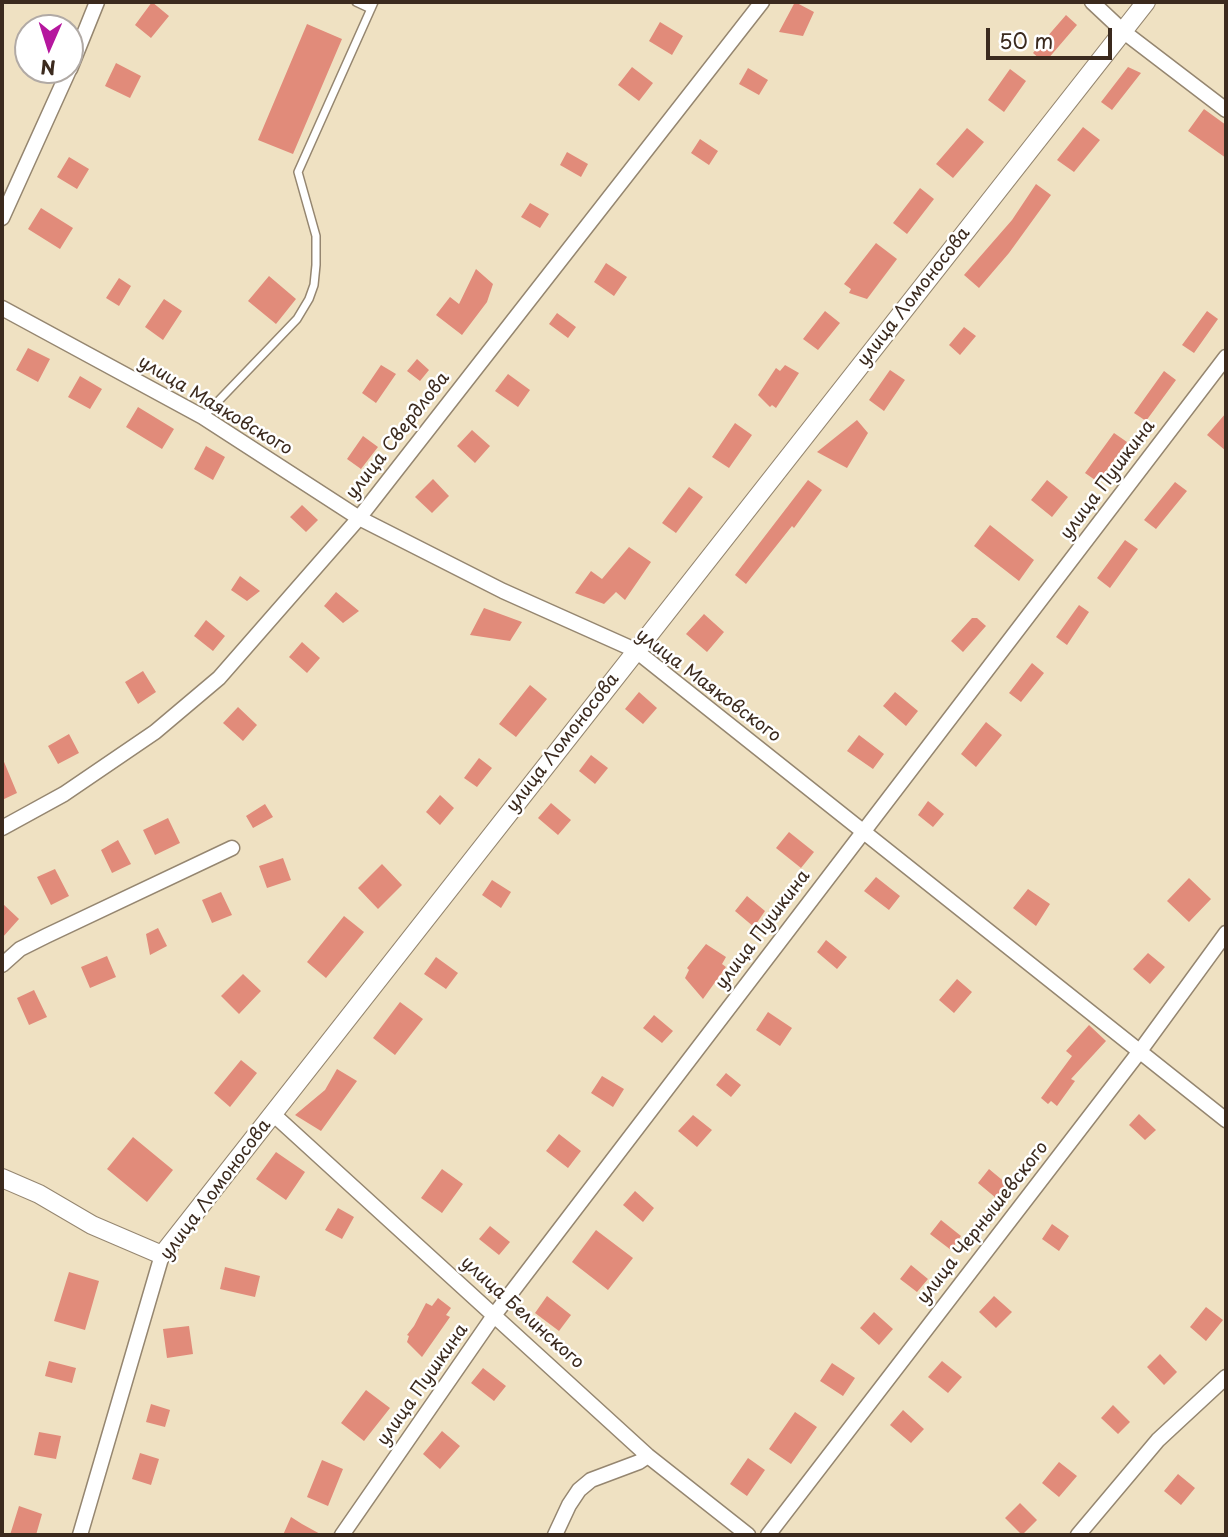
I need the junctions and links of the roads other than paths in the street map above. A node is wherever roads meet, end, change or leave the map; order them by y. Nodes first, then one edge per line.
1 (97, 2) edge
2 (356, 2) edge
3 (762, 2) edge
4 (1092, 2) edge
5 (1146, 2) edge
6 (373, 5) edge
7 (1124, 32) junction
8 (84, 34) edge
9 (63, 84) edge
10 (1226, 110) edge
11 (2, 218) edge
12 (2, 308) edge
13 (1226, 357) edge
14 (203, 417) junction
15 (359, 518) junction
16 (635, 650) junction
17 (2, 828) edge
18 (863, 831) junction
19 (232, 848) dead end
20 (1226, 933) edge
21 (2, 965) edge
22 (1140, 1051) junction
23 (273, 1114) junction
24 (1226, 1120) edge
25 (2, 1178) edge
26 (162, 1255) junction
27 (495, 1314) junction
28 (1226, 1377) edge
29 (648, 1456) junction
30 (80, 1535) edge
31 (342, 1535) edge
32 (555, 1535) edge
33 (748, 1535) edge
34 (768, 1535) edge
35 (1078, 1535) edge

1 - 8 street
2 - 6 lane
3 - 15 street, улица Свердлова
4 - 7 street
5 - 7 street, улица Ломоносова
6 - 14 lane
7 - 10 street
7 - 16 street, улица Ломоносова
9 - 11 street
12 - 14 street, улица Маяковского
13 - 18 street, улица Пушкина
14 - 15 street, улица Маяковского
15 - 16 street, улица Маяковского
15 - 17 street, улица Свердлова
16 - 18 street, улица Маяковского
16 - 23 street, улица Ломоносова
18 - 22 street, улица Маяковского
18 - 27 street, улица Пушкина
19 - 21 street
20 - 22 street, улица Чернышевского
22 - 24 street, улица Маяковского
22 - 34 street, улица Чернышевского
23 - 26 street, улица Ломоносова
23 - 27 street, улица Белинского
25 - 26 street
26 - 30 street, улица Ломоносова
27 - 29 street, улица Белинского
27 - 31 street, улица Пушкина
28 - 35 street
29 - 32 street
29 - 33 street, улица Белинского

